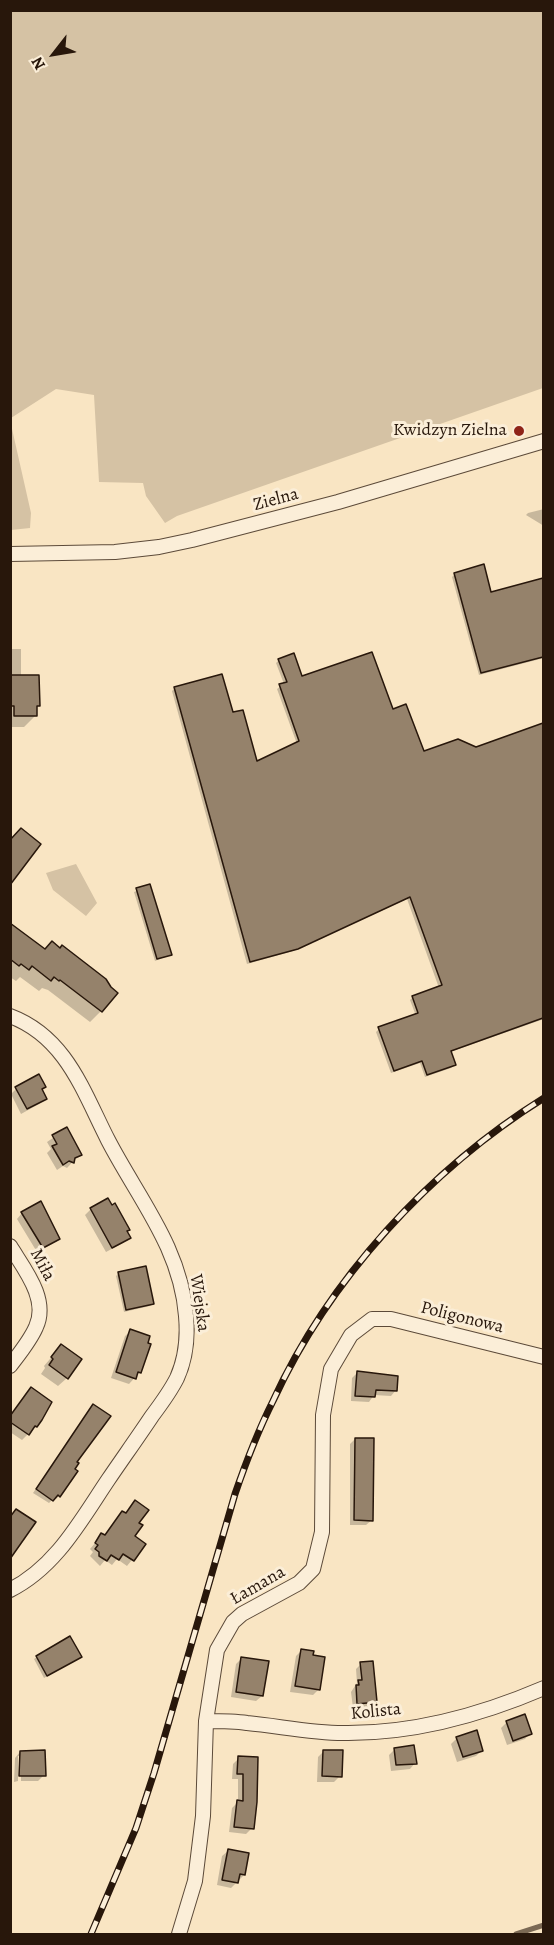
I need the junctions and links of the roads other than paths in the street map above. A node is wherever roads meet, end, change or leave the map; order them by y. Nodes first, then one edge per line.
1 (543, 441) edge
2 (10, 555) edge
3 (10, 1016) edge
4 (10, 1245) edge
5 (372, 1319) joint
6 (543, 1357) edge
7 (10, 1366) edge
8 (10, 1590) edge
9 (543, 1688) edge
10 (206, 1721) junction
11 (179, 1935) edge

1 - 2 street, Zielna
3 - 8 street, Wiejska
4 - 7 street, Miła
5 - 6 street, Poligonowa
5 - 10 street, Łamana
9 - 10 street, Kolista
10 - 11 street, Łamana

